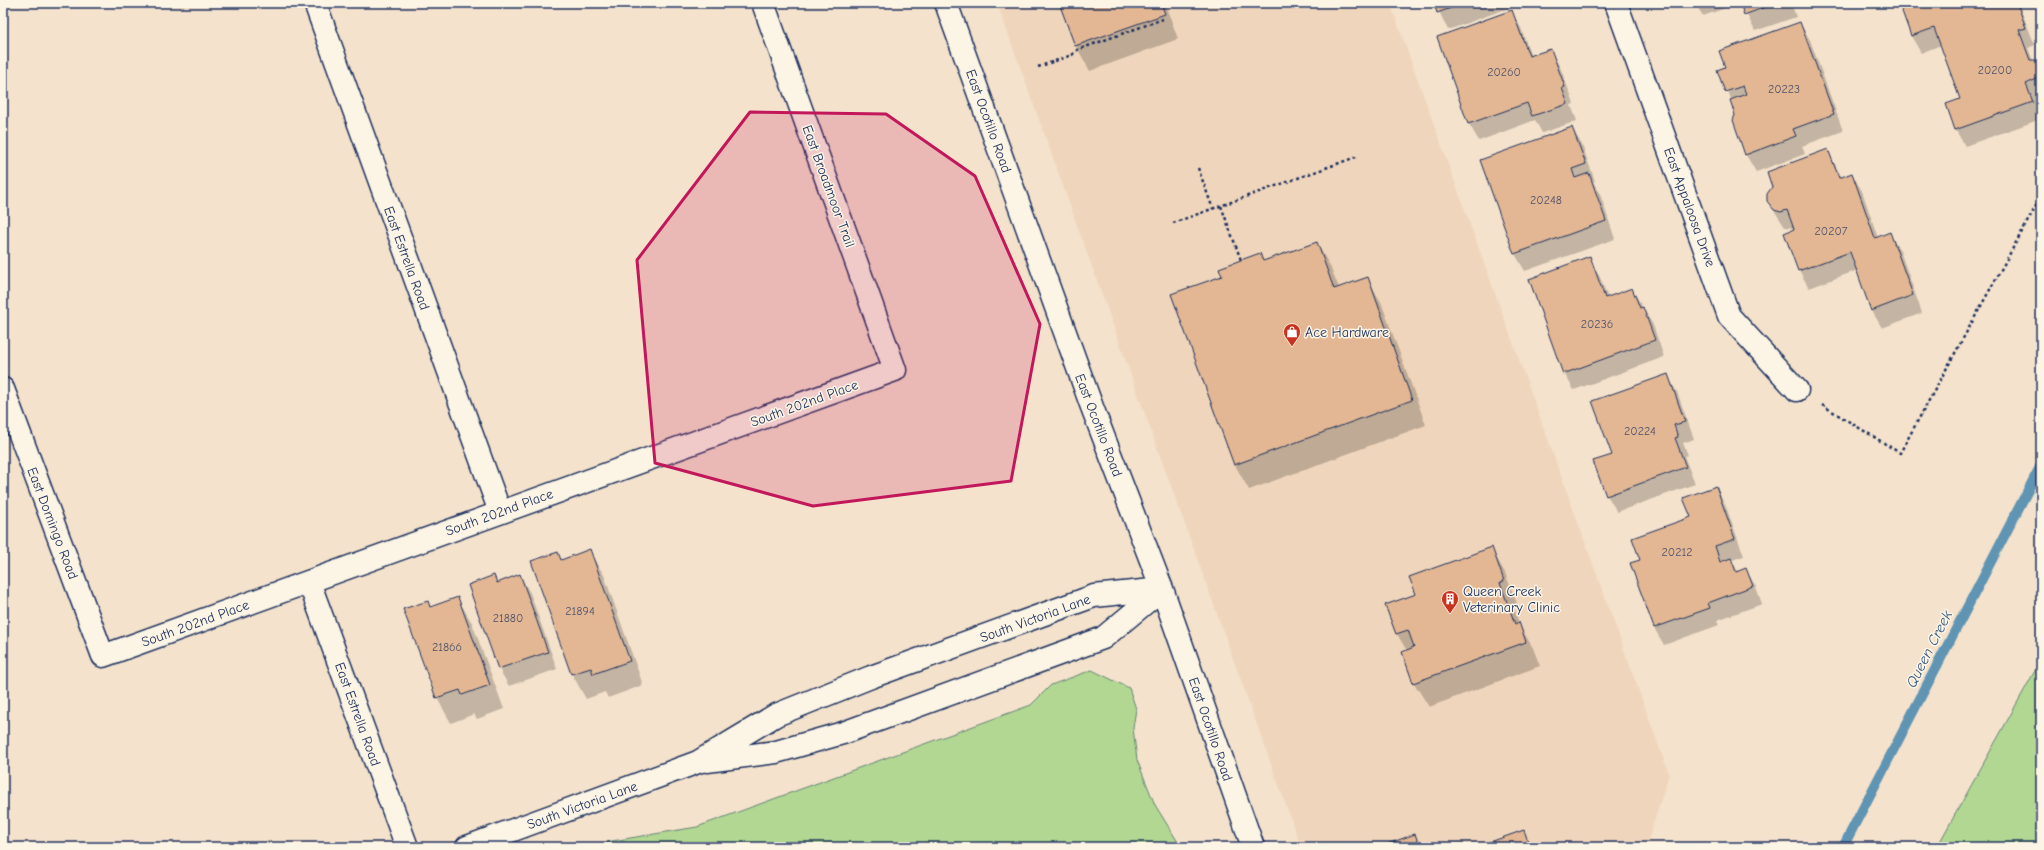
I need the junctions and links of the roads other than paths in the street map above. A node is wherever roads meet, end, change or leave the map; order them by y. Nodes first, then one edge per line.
1 (315, 3) edge
2 (763, 3) edge
3 (946, 3) edge
4 (1616, 3) edge
5 (895, 370) joint
6 (3, 389) edge
7 (1798, 390) road end
8 (500, 512) junction
9 (309, 582) junction
10 (1162, 589) junction
11 (103, 656) joint
12 (698, 762) junction
13 (407, 847) edge
14 (467, 847) edge
15 (1253, 847) edge

1 - 8 street, East Estrella Road
2 - 5 street, East Broadmoor Trail
3 - 10 street, East Ocotillo Road
4 - 7 street, East Appaloosa Drive
5 - 8 street, South 202nd Place
6 - 11 street, East Domingo Road
8 - 9 street, South 202nd Place
9 - 11 street, South 202nd Place
9 - 13 street, East Estrella Road
10 - 12 street, South Victoria Lane
10 - 12 street, South Victoria Lane
10 - 15 street, East Ocotillo Road
12 - 14 street, South Victoria Lane

